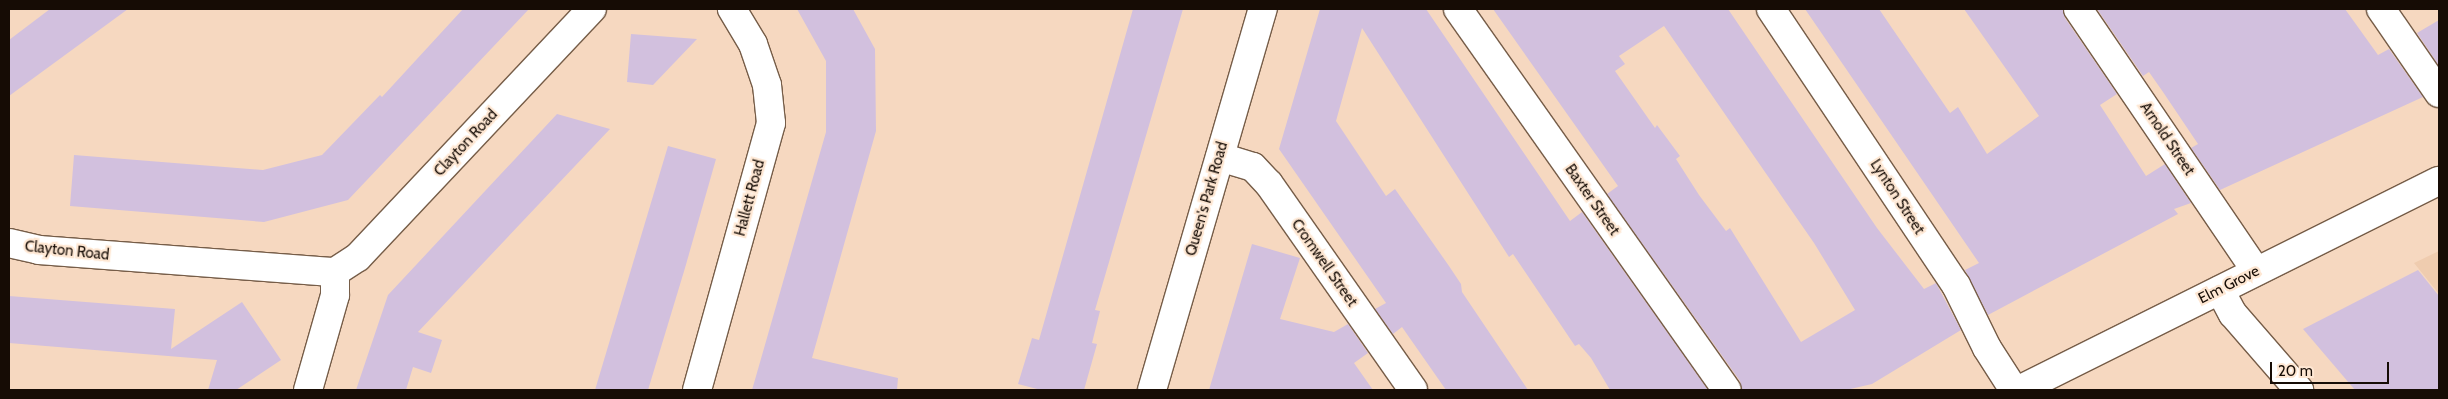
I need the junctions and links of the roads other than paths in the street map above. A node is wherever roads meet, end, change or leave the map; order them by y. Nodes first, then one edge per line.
1 (592, 9) edge
2 (732, 9) edge
3 (1263, 9) edge
4 (1458, 9) edge
5 (1771, 9) edge
6 (2078, 9) edge
7 (2381, 9) edge
8 (2439, 94) edge
9 (1220, 157) junction
10 (2439, 181) edge
11 (9, 243) edge
12 (2256, 271) junction
13 (335, 272) junction
14 (2220, 290) junction
15 (308, 390) edge
16 (698, 390) edge
17 (1152, 390) edge
18 (1413, 390) edge
19 (1726, 390) edge
20 (2014, 390) edge
21 (2019, 390) edge
22 (2299, 390) edge

1 - 13 street, Clayton Road
2 - 16 street, Hallett Road
3 - 9 street, Queen's Park Road
4 - 19 street, Baxter Street
5 - 20 street, Lynton Street
6 - 12 street, Arnold Street
7 - 8 street
9 - 17 street, Queen's Park Road
9 - 18 street, Cromwell Street
10 - 12 street, Elm Grove
11 - 13 street, Clayton Road
12 - 14 street, Elm Grove
13 - 15 street
14 - 21 street, Elm Grove
14 - 22 street

